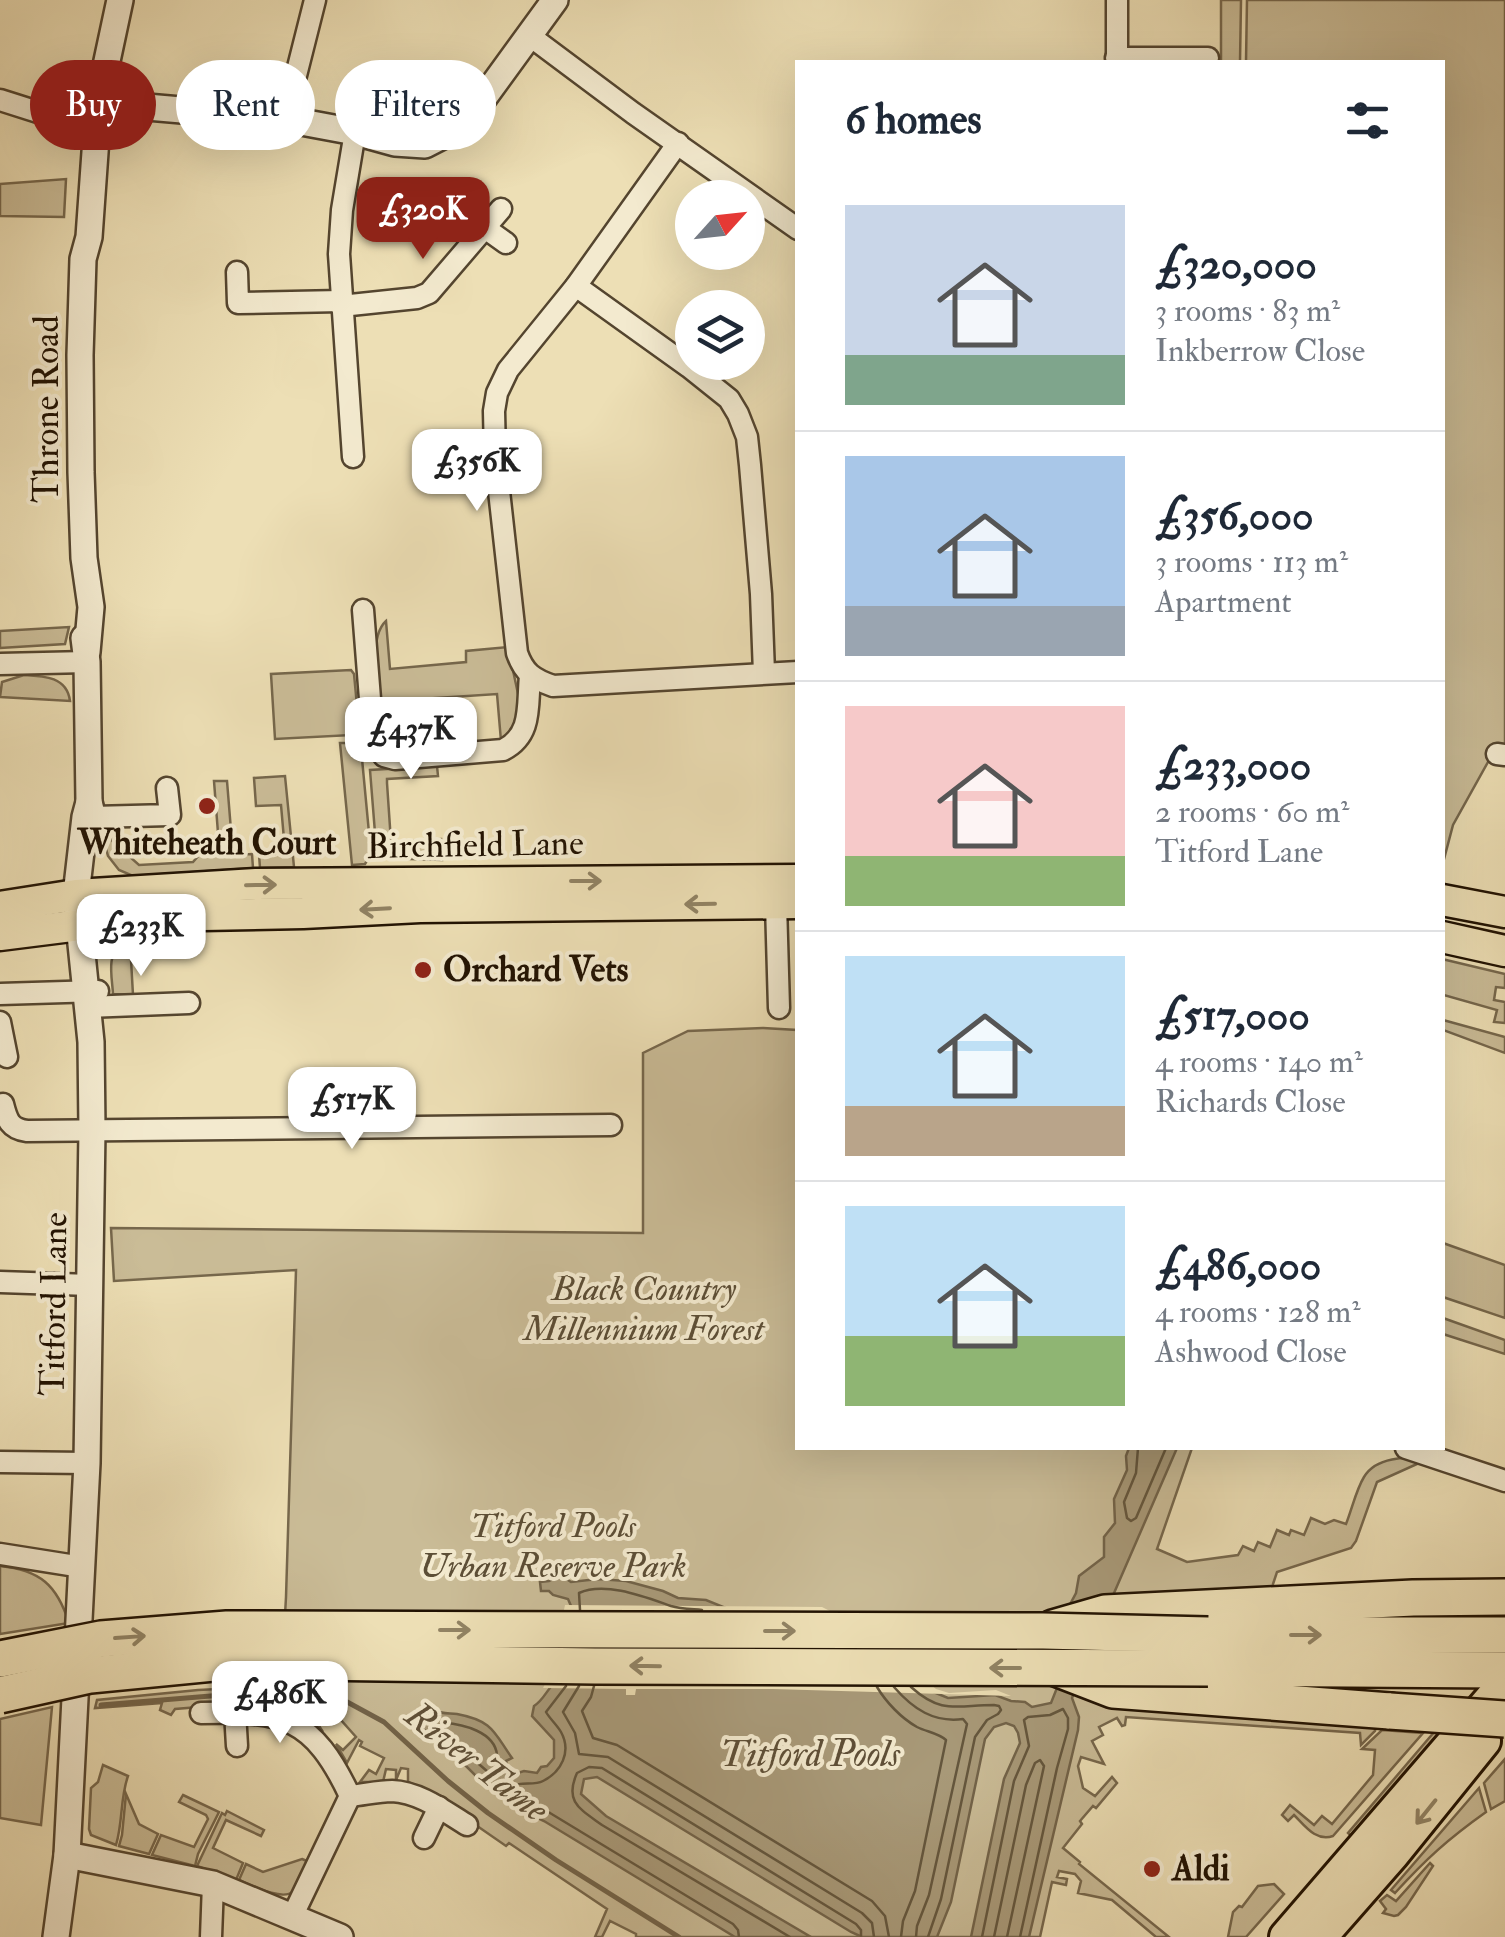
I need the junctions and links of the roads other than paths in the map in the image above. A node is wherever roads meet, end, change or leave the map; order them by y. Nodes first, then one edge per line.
1 (106, 0) edge
2 (120, 0) edge
3 (315, 0) edge
4 (556, 0) edge
5 (1117, 0) edge
6 (530, 36) junction
7 (1208, 58) dead end
8 (99, 60) edge
9 (105, 60) edge
10 (300, 60) edge
11 (1117, 60) edge
12 (496, 82) edge
13 (0, 100) edge
14 (30, 104) edge
15 (678, 143) junction
16 (88, 150) edge
17 (352, 150) edge
18 (500, 208) dead end
19 (795, 227) edge
20 (485, 228) junction
21 (506, 243) dead end
22 (237, 272) dead end
23 (576, 286) junction
24 (341, 304) junction
25 (353, 457) dead end
26 (364, 610) dead end
27 (87, 657) junction
28 (0, 664) edge
29 (795, 672) edge
30 (764, 674) junction
31 (530, 676) junction
32 (167, 788) dead end
33 (89, 812) junction
34 (795, 880) edge
35 (1445, 901) edge
36 (786, 903) edge
37 (86, 909) junction
38 (1505, 912) edge
39 (1, 928) edge
40 (1445, 938) edge
41 (1505, 951) edge
42 (0, 994) edge
43 (92, 999) junction
44 (189, 1003) dead end
45 (778, 1008) dead end
46 (0, 1022) edge
47 (7, 1057) dead end
48 (3, 1104) dead end
49 (611, 1125) dead end
50 (92, 1130) junction
51 (0, 1282) edge
52 (90, 1285) junction
53 (1412, 1450) edge
54 (0, 1462) edge
55 (87, 1463) junction
56 (1505, 1482) edge
57 (0, 1554) edge
58 (82, 1568) junction
59 (1505, 1597) edge
60 (1505, 1635) edge
61 (1208, 1652) junction
62 (0, 1659) edge
63 (1505, 1670) edge
64 (1505, 1683) edge
65 (0, 1695) edge
66 (235, 1712) junction
67 (201, 1713) dead end
68 (1505, 1718) edge
69 (237, 1746) dead end
70 (350, 1796) junction
71 (438, 1807) junction
72 (467, 1824) dead end
73 (424, 1838) dead end
74 (67, 1855) junction
75 (213, 1884) junction
76 (1337, 1898) junction
77 (292, 1917) junction
78 (56, 1937) edge
79 (212, 1937) edge
80 (340, 1937) edge
81 (1286, 1937) edge
82 (1304, 1937) edge
83 (1320, 1937) edge

1 - 8 street, Throne Road
2 - 9 street, Throne Road
3 - 10 street
4 - 6 street
5 - 11 street
6 - 12 street
6 - 15 street
7 - 11 street
13 - 14 street
15 - 19 street
15 - 23 street
16 - 27 street, Throne Road
17 - 24 street
18 - 20 street
20 - 21 street
20 - 24 street
22 - 24 street
23 - 30 street
23 - 31 street
24 - 25 street
26 - 31 street
27 - 28 street
27 - 33 street, Throne Road
29 - 30 street
30 - 31 street
32 - 33 street
33 - 37 street, Throne Road
37 -> 34 main road, Birchfield Lane
35 - 38 main road
36 -> 37 main road, Birchfield Lane
36 - 45 street
37 - 39 main road
37 - 43 street, Titford Lane
40 - 41 main road
42 - 43 street
43 - 44 street
43 - 50 street, Titford Lane
46 - 47 street
48 - 50 street
49 - 50 street
50 - 52 street, Titford Lane
51 - 52 street
52 - 55 street, Titford Lane
53 - 56 street
54 - 55 street
55 - 58 street, Titford Lane
57 - 58 street
58 - 74 street, Titford Lane
59 - 61 highway
61 -> 60 highway
62 -> 61 highway, bridge
61 - 63 highway
61 -> 65 highway, bridge
61 - 68 highway, bridge
64 - 76 highway
66 - 67 street
66 - 69 street
66 - 70 street
68 -> 76 highway
70 - 71 street
70 - 77 street
71 - 72 street
71 - 73 street
74 - 75 street
74 - 78 street, Titford Lane
75 - 77 street
75 - 79 street
76 - 81 highway
76 - 82 highway
76 - 83 highway
77 - 80 street

